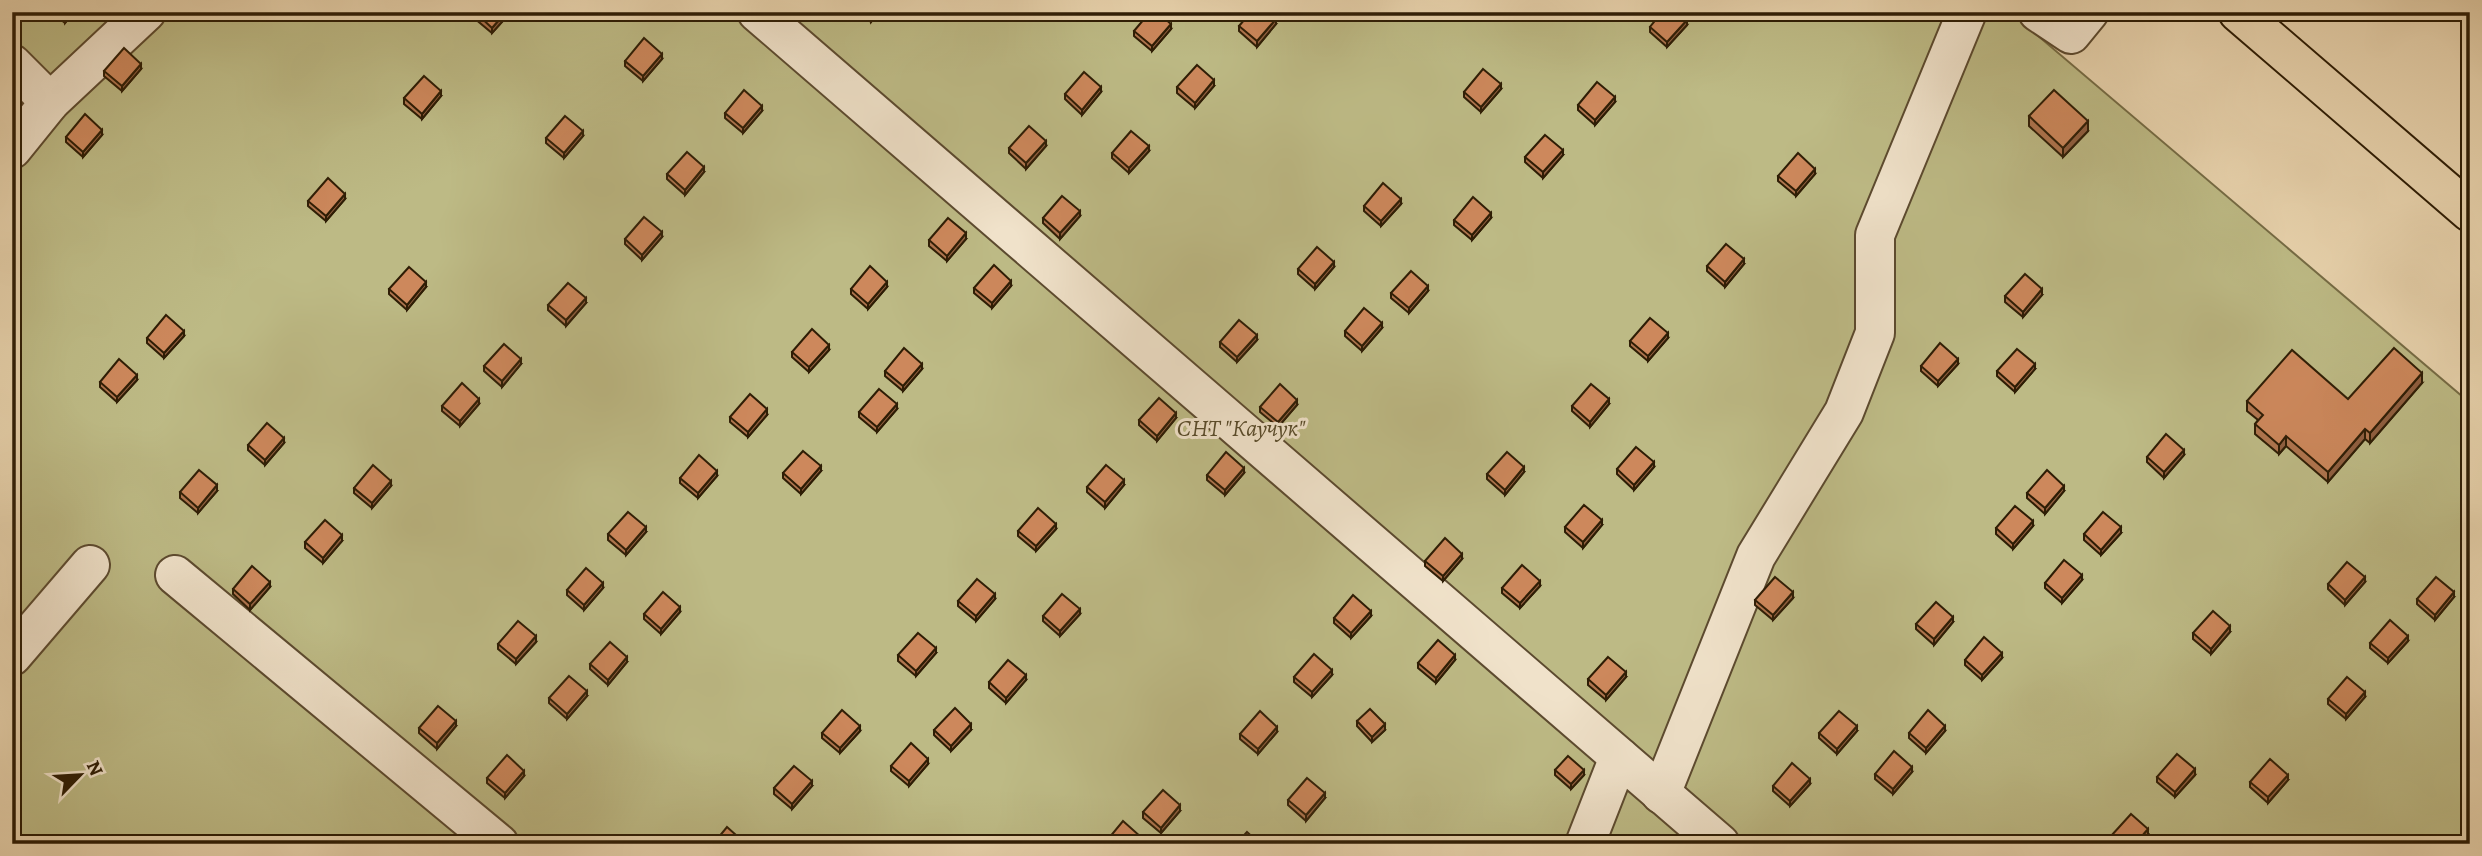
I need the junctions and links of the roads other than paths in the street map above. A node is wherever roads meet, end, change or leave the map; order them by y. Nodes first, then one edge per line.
1 (146, 12) edge
2 (757, 12) edge
3 (1966, 12) edge
4 (2038, 12) edge
5 (2089, 12) edge
6 (2238, 12) edge
7 (12, 64) edge
8 (50, 102) junction
9 (12, 149) edge
10 (2470, 212) edge
11 (90, 565) dead end
12 (175, 575) dead end
13 (12, 656) edge
14 (1619, 757) junction
15 (1661, 794) junction
16 (499, 844) edge
17 (1585, 844) edge
18 (1720, 844) edge

1 - 8 street
2 - 14 street
3 - 15 street
4 - 5 street
6 - 10 main road
7 - 8 street
8 - 9 street
11 - 13 street
12 - 16 street
14 - 15 street
14 - 17 street
15 - 18 street

